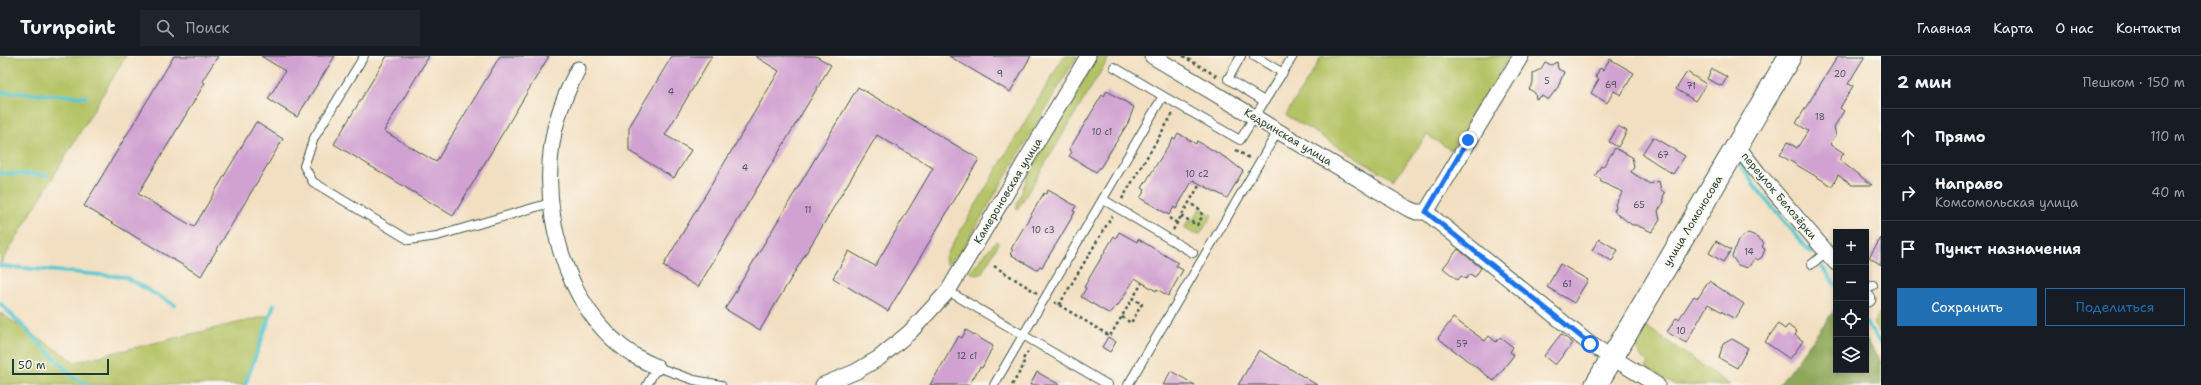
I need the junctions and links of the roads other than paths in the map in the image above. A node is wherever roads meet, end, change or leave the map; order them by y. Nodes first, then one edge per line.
1 (364, 56) edge
2 (1088, 56) edge
3 (1152, 56) edge
4 (1241, 56) edge
5 (1254, 56) edge
6 (1293, 56) edge
7 (1521, 56) edge
8 (1790, 56) edge
9 (1114, 67) dead end
10 (578, 69) dead end
11 (1283, 73) junction
12 (1164, 96) junction
13 (1264, 101) junction
14 (1255, 117) junction
15 (1278, 131) junction
16 (1738, 146) junction
17 (1104, 200) junction
18 (550, 203) junction
19 (1426, 212) junction
20 (1193, 253) dead end
21 (1831, 257) edge
22 (1812, 264) dead end
23 (948, 291) junction
24 (1023, 335) junction
25 (1612, 357) junction
26 (657, 367) junction
27 (647, 385) edge
28 (721, 385) edge
29 (823, 385) edge
30 (994, 385) edge
31 (1108, 385) edge
32 (1128, 385) edge
33 (1596, 385) edge
34 (1658, 385) edge

1 - 18 lane
2 - 23 street, Камероновская улица
3 - 14 street, Кедринская улица
4 - 13 lane
5 - 11 lane
6 - 11 lane
7 - 19 street
8 - 16 street, улица Ломоносова
9 - 12 lane
10 - 18 street
11 - 13 lane
12 - 14 lane
12 - 17 lane
13 - 14 lane
14 - 15 street, Кедринская улица
15 - 19 street, Кедринская улица
15 - 32 lane
16 - 21 street, переулок Белозёрки
16 - 25 street, улица Ломоносова
17 - 20 lane
17 - 24 lane
18 - 26 street
19 - 25 street
21 - 22 lane
23 - 24 lane
23 - 29 street, Камероновская улица
24 - 30 lane
24 - 31 lane
25 - 33 street, улица Ломоносова
25 - 34 street
26 - 27 lane
26 - 28 lane

